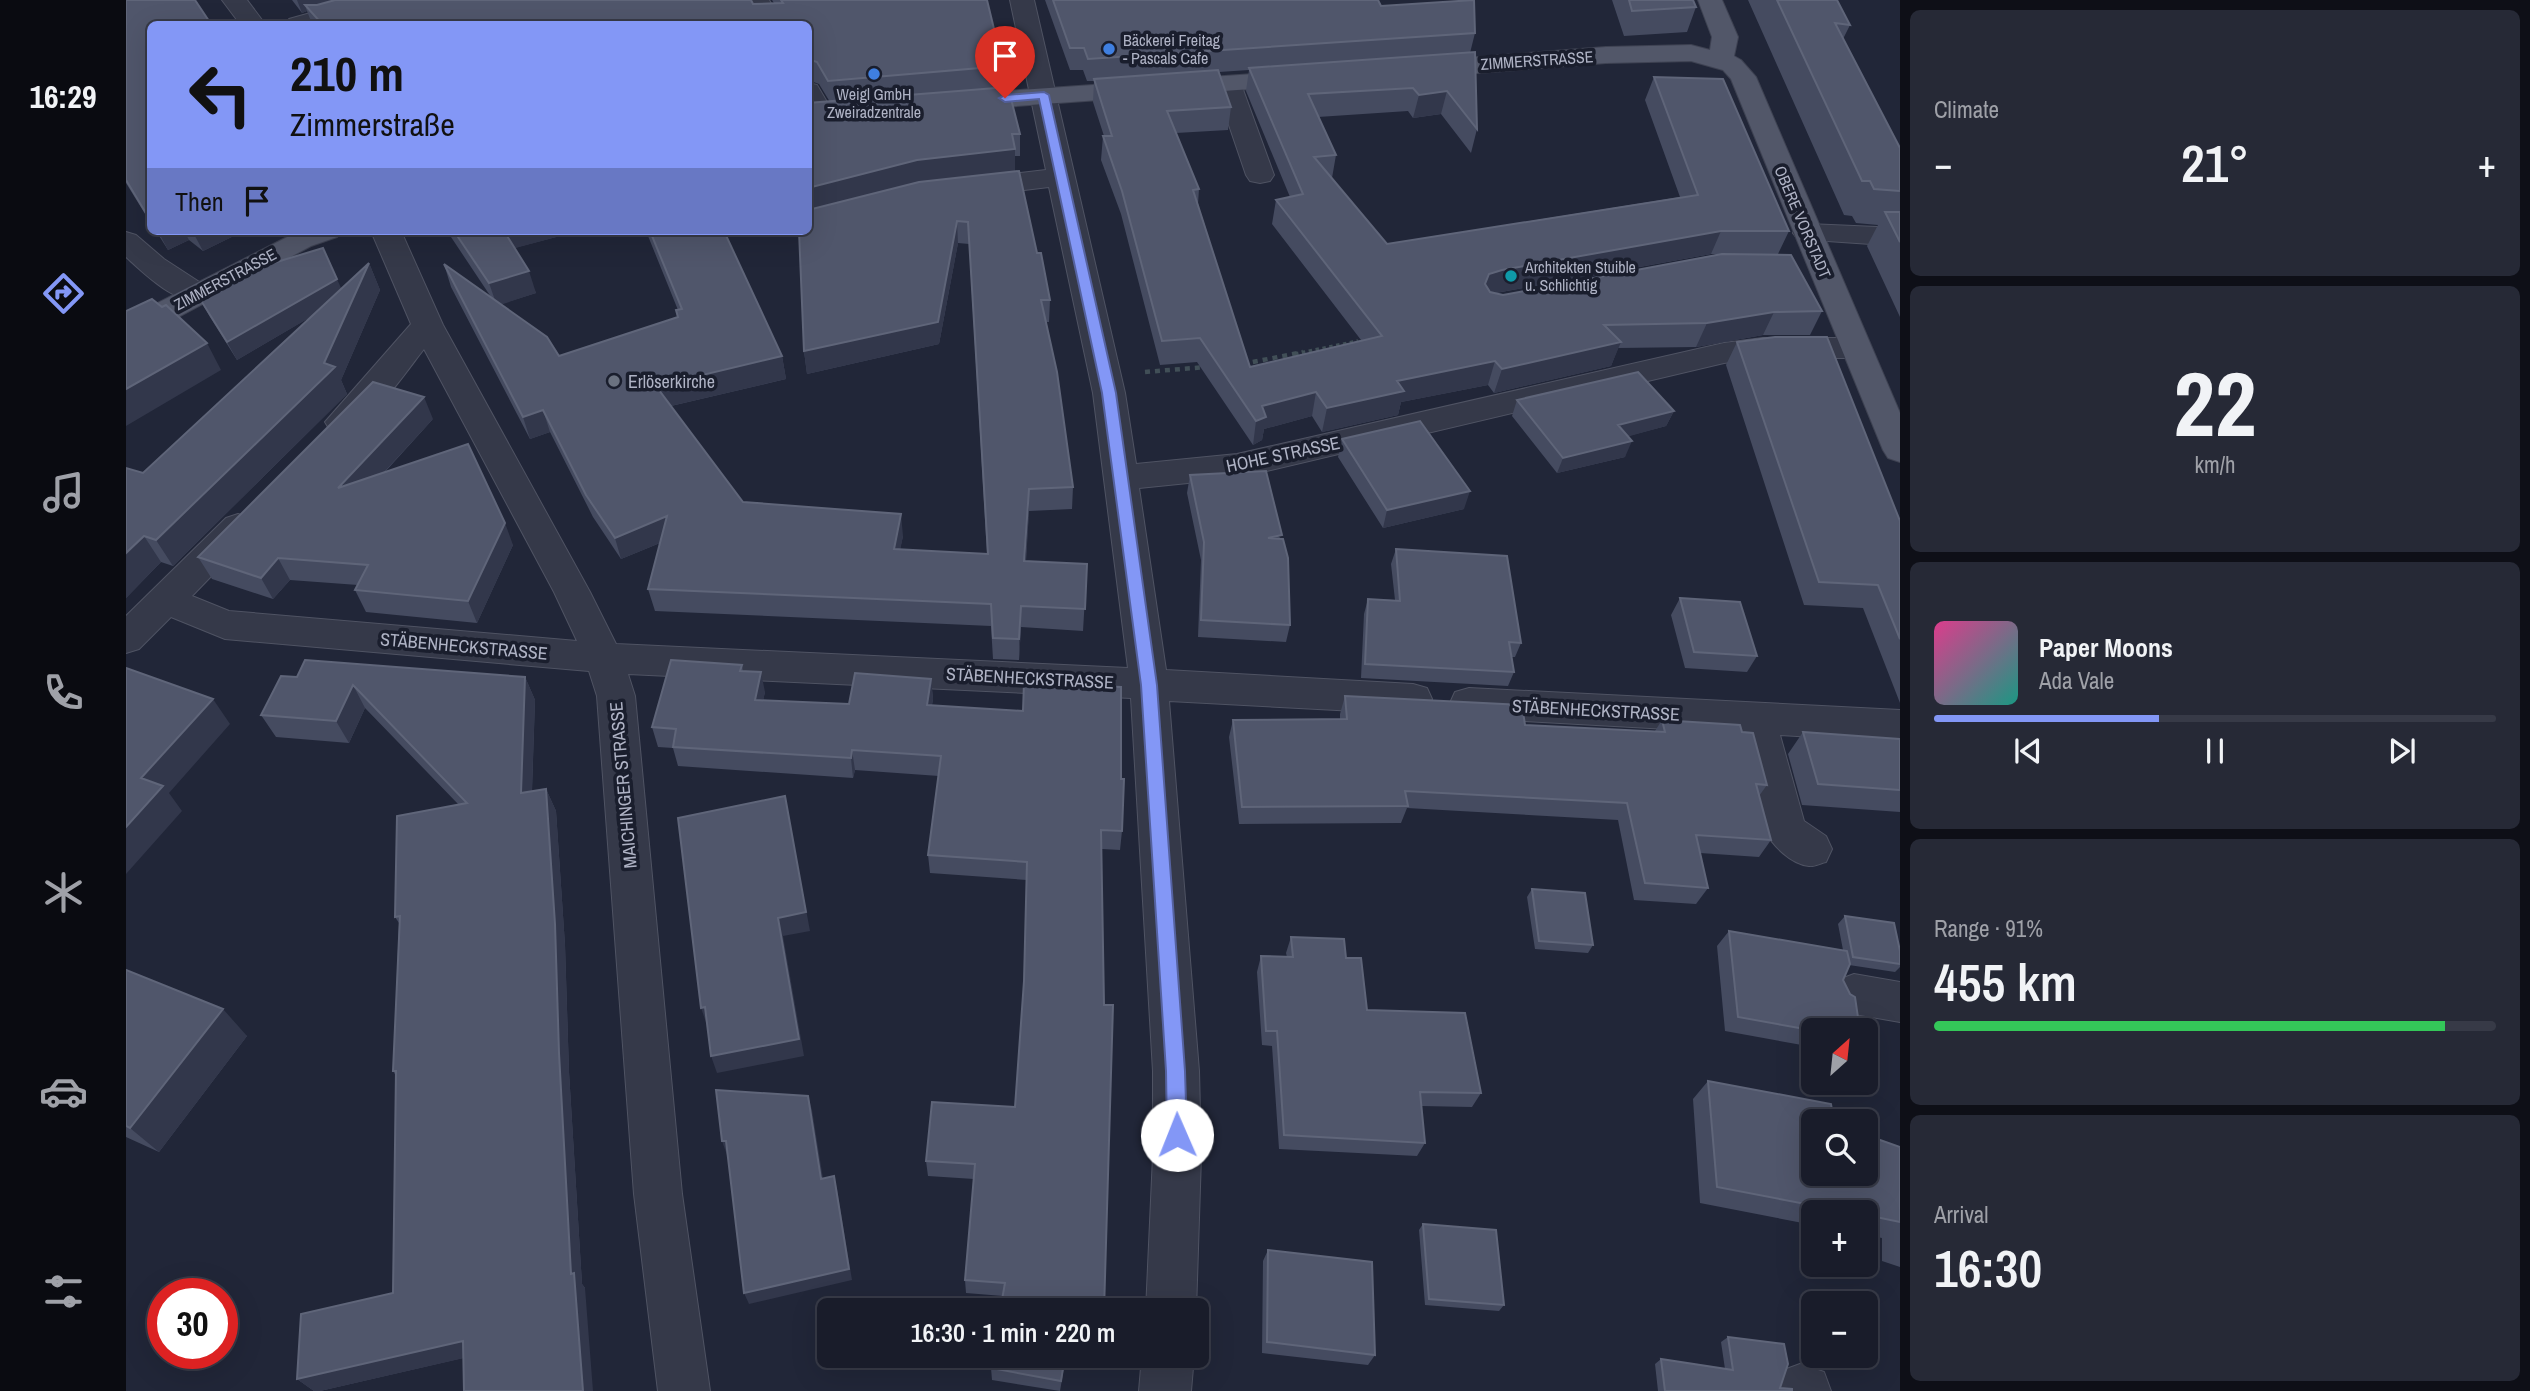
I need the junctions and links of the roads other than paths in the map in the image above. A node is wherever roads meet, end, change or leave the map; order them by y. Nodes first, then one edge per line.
1 (234, 0) edge
2 (385, 0) edge
3 (757, 0) edge
4 (1023, 0) edge
5 (1710, 0) edge
6 (250, 21) edge
7 (309, 21) edge
8 (768, 21) edge
9 (1721, 60) junction
10 (1403, 71) edge
11 (1322, 77) edge
12 (1228, 84) junction
13 (1044, 95) junction
14 (934, 104) edge
15 (1260, 175) dead end
16 (1060, 177) junction
17 (945, 191) edge
18 (1808, 233) junction
19 (315, 235) edge
20 (388, 235) edge
21 (1900, 237) edge
22 (126, 241) edge
23 (196, 294) junction
24 (427, 325) junction
25 (126, 332) edge
26 (1855, 348) junction
27 (1641, 372) junction
28 (1662, 398) edge
29 (320, 445) edge
30 (1900, 450) edge
31 (1121, 477) junction
32 (262, 503) edge
33 (166, 600) junction
34 (126, 639) edge
35 (604, 658) junction
36 (1149, 685) junction
37 (1756, 718) junction
38 (1900, 726) edge
39 (1811, 849) dead end
40 (1854, 994) edge
41 (1900, 1002) edge
42 (1172, 1298) edge
43 (1167, 1368) edge
44 (684, 1391) edge
45 (1164, 1391) edge

1 - 6 street
2 - 7 street
3 - 8 street
4 - 13 street
5 - 9 main road
9 - 10 main road, ZIMMERSTRASSE
9 - 18 main road, OBERE VORSTADT
11 - 12 main road
12 - 13 main road
12 - 15 street
13 - 14 main road
13 - 16 street
16 - 17 street
16 - 31 street
18 - 21 street
18 - 26 main road, OBERE VORSTADT
19 - 23 main road, ZIMMERSTRASSE
20 - 24 street, MAICHINGER STRASSE
22 - 23 street
23 - 25 main road, ZIMMERSTRASSE
24 - 29 street
24 - 35 street, MAICHINGER STRASSE
26 - 27 street, HOHE STRASSE
26 - 30 main road, OBERE VORSTADT
27 - 28 street
27 - 31 street, HOHE STRASSE
31 - 36 street
32 - 33 street
33 - 34 street
33 - 35 street, STÄBENHECKSTRASSE
35 - 36 street, STÄBENHECKSTRASSE
35 - 44 street, MAICHINGER STRASSE
36 - 37 street, STÄBENHECKSTRASSE
36 - 42 street
37 - 38 street, STÄBENHECKSTRASSE
37 - 39 street
40 - 41 street
43 - 45 street

